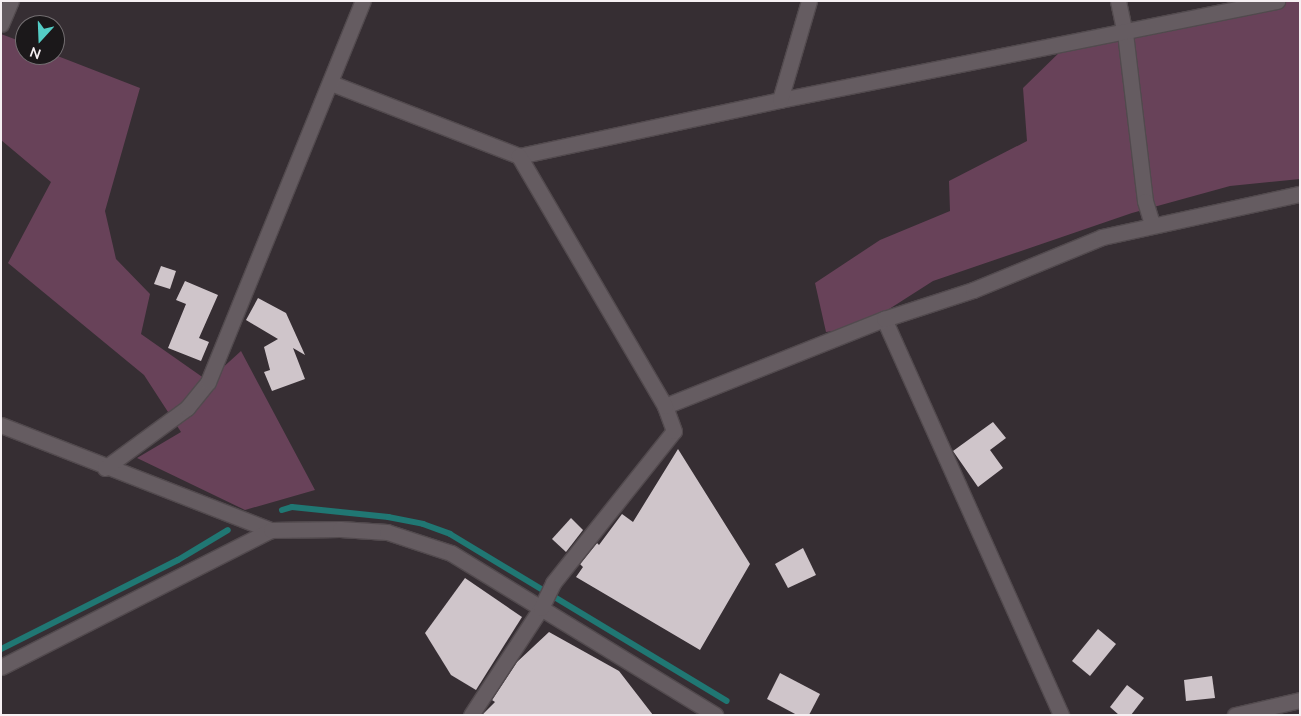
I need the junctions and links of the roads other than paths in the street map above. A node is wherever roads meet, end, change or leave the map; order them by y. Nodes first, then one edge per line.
1 (11, 1) edge
2 (363, 1) edge
3 (809, 1) edge
4 (1118, 1) edge
5 (1277, 1) edge
6 (1, 24) edge
7 (1125, 33) junction
8 (331, 83) junction
9 (780, 100) junction
10 (519, 156) junction
11 (1300, 194) edge
12 (1152, 224) junction
13 (884, 319) junction
14 (665, 406) junction
15 (1, 426) edge
16 (105, 468) junction
17 (271, 530) junction
18 (542, 603) junction
19 (1, 668) edge
20 (1300, 700) edge
21 (472, 715) edge
22 (715, 715) edge
23 (1062, 715) edge
24 (1235, 715) edge

1 - 6 street
2 - 8 street
3 - 9 street
4 - 7 street
5 - 7 street
7 - 9 street
7 - 12 street
8 - 10 street
8 - 16 street
9 - 10 street
10 - 14 street
11 - 12 street
12 - 13 street
13 - 14 street
13 - 23 street
14 - 18 street
15 - 16 street
16 - 17 street
17 - 18 street
17 - 19 street
18 - 21 street
18 - 22 street
20 - 24 street

